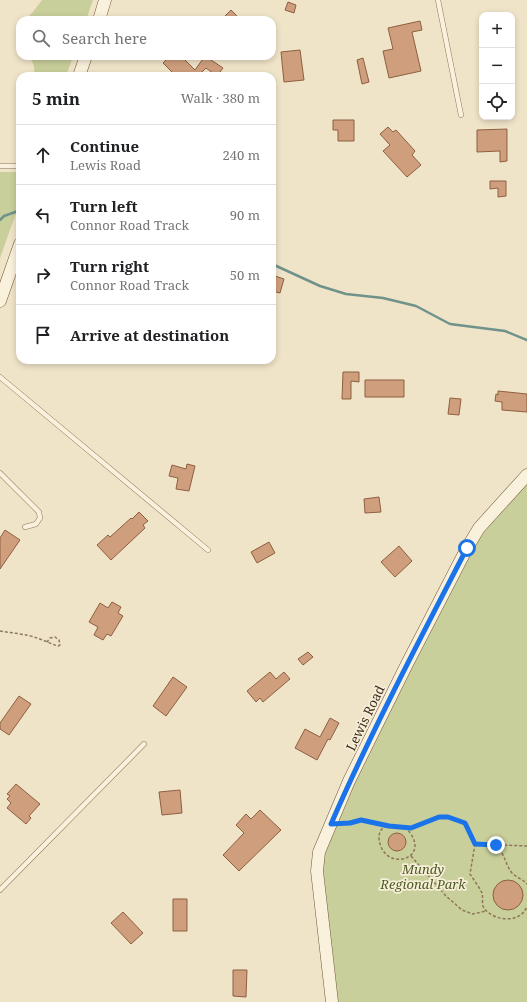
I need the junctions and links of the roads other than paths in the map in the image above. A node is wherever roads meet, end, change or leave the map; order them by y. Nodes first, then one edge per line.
1 (106, 0) edge
2 (438, 0) edge
3 (100, 16) edge
4 (85, 60) edge
5 (80, 72) edge
6 (461, 115) dead end
7 (0, 166) edge
8 (16, 166) edge
9 (16, 255) edge
10 (0, 301) edge
11 (0, 377) edge
12 (0, 473) edge
13 (527, 475) edge
14 (25, 527) dead end
15 (208, 550) dead end
16 (144, 744) dead end
17 (0, 890) edge
18 (332, 1002) edge

1 - 3 street
2 - 6 lane
4 - 5 street
7 - 8 lane
9 - 10 street
11 - 15 lane
12 - 14 lane
13 - 18 street, Lewis Road
16 - 17 lane

